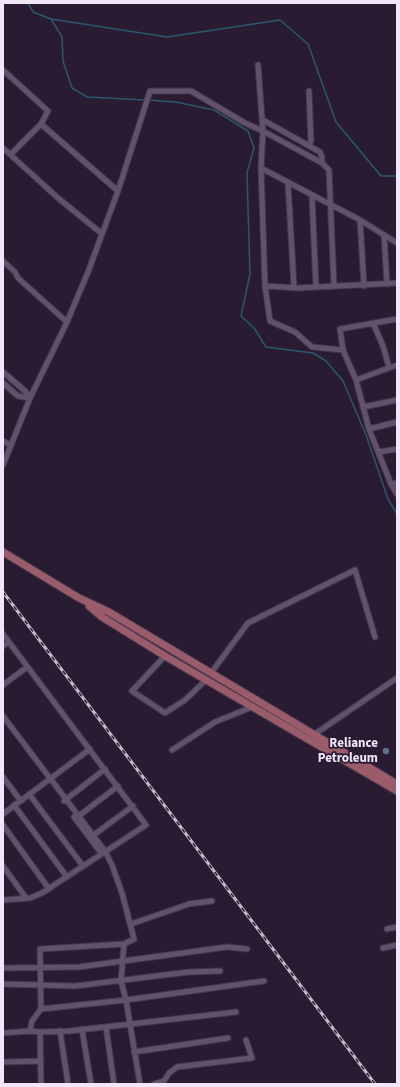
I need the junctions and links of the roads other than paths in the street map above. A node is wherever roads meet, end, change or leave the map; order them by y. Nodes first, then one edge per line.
1 (258, 65) dead end
2 (3, 70) edge
3 (309, 91) dead end
4 (263, 120) junction
5 (41, 124) junction
6 (263, 131) junction
7 (309, 146) junction
8 (3, 148) edge
9 (11, 154) junction
10 (322, 163) junction
11 (261, 168) junction
12 (288, 183) junction
13 (118, 191) junction
14 (312, 196) junction
15 (330, 206) junction
16 (360, 220) junction
17 (101, 233) junction
18 (384, 235) junction
19 (397, 243) edge
20 (3, 261) edge
21 (387, 284) junction
22 (397, 284) edge
23 (265, 286) junction
24 (334, 286) junction
25 (364, 286) junction
26 (316, 287) junction
27 (294, 288) junction
28 (397, 319) edge
29 (67, 322) junction
30 (374, 324) junction
31 (343, 350) junction
32 (397, 365) edge
33 (389, 367) junction
34 (3, 372) edge
35 (356, 380) junction
36 (3, 383) edge
37 (30, 398) junction
38 (397, 400) edge
39 (363, 407) junction
40 (397, 422) edge
41 (369, 429) junction
42 (3, 441) edge
43 (10, 445) junction
44 (397, 448) edge
45 (379, 452) junction
46 (3, 465) edge
47 (397, 483) edge
48 (391, 484) junction
49 (397, 494) edge
50 (3, 552) edge
51 (79, 598) junction
52 (3, 634) edge
53 (375, 637) dead end
54 (9, 642) junction
55 (3, 646) edge
56 (165, 656) junction
57 (27, 667) junction
58 (208, 671) junction
59 (203, 678) junction
60 (397, 678) edge
61 (3, 685) edge
62 (252, 707) junction
63 (3, 716) edge
64 (3, 721) edge
65 (311, 737) junction
66 (90, 749) junction
67 (172, 750) dead end
68 (105, 769) junction
69 (3, 777) edge
70 (49, 781) junction
71 (397, 784) edge
72 (118, 786) junction
73 (397, 791) edge
74 (30, 795) junction
75 (20, 801) junction
76 (64, 801) junction
77 (15, 806) junction
78 (133, 806) junction
79 (3, 816) edge
80 (77, 818) junction
81 (3, 825) edge
82 (91, 837) junction
83 (103, 852) junction
84 (3, 866) edge
85 (83, 866) junction
86 (67, 877) junction
87 (49, 889) junction
88 (26, 898) junction
89 (3, 900) edge
90 (212, 901) dead end
91 (130, 924) junction
92 (397, 927) edge
93 (387, 929) dead end
94 (124, 944) junction
95 (397, 945) edge
96 (383, 948) dead end
97 (247, 949) dead end
98 (124, 961) junction
99 (41, 966) junction
100 (3, 968) edge
101 (220, 971) dead end
102 (121, 981) junction
103 (264, 981) dead end
104 (3, 984) edge
105 (41, 986) junction
106 (126, 1000) junction
107 (41, 1009) junction
108 (236, 1012) dead end
109 (130, 1024) junction
110 (106, 1027) junction
111 (82, 1030) junction
112 (30, 1031) junction
113 (60, 1031) junction
114 (40, 1032) junction
115 (3, 1033) edge
116 (228, 1038) dead end
117 (246, 1040) dead end
118 (134, 1052) junction
119 (41, 1061) junction
120 (3, 1062) edge
121 (42, 1084) edge
122 (68, 1084) edge
123 (90, 1084) edge
124 (114, 1084) edge
125 (140, 1084) edge
126 (154, 1084) edge

1 - 4 street
2 - 5 street
3 - 7 street
4 - 6 street
4 - 7 street
5 - 9 street
5 - 13 street
6 - 10 street
6 - 11 street
6 - 13 street
7 - 10 street
8 - 9 street
9 - 17 street
10 - 15 street
11 - 12 street
11 - 23 street
12 - 14 street
12 - 27 street
13 - 17 street
14 - 15 street
14 - 26 street
15 - 16 street
15 - 24 street
16 - 18 street
16 - 25 street
17 - 29 street
18 - 19 street
18 - 21 street
20 - 29 street
21 - 22 street
21 - 25 street
23 - 27 street
23 - 31 street
24 - 25 street
24 - 26 street
26 - 27 street
28 - 30 street
29 - 37 street
30 - 31 street
30 - 33 street
31 - 35 street
32 - 33 street
33 - 35 street
34 - 37 street
35 - 39 street
36 - 37 street
37 - 43 street
38 - 39 street
39 - 41 street
40 - 41 street
41 - 45 street
42 - 43 street
43 - 46 street
44 - 45 street
45 - 48 street
47 - 48 street
48 - 49 street
50 - 51 main road
51 - 56 main road
51 - 58 main road
52 - 54 street
53 - 58 street
54 - 55 street
54 - 57 street
56 - 59 main road
56 - 59 street
57 - 61 street
57 - 66 street
58 - 59 main road
58 - 65 main road
59 - 62 main road
60 - 65 street
62 - 65 main road
62 - 67 street
63 - 70 street
64 - 70 street
65 - 71 main road
65 - 73 main road
66 - 68 street
66 - 70 street
68 - 72 street
68 - 76 street
69 - 75 street
70 - 74 street
70 - 76 street
72 - 78 street
72 - 80 street
74 - 75 street
74 - 77 street
74 - 85 street
75 - 77 street
76 - 80 street
77 - 79 street
77 - 86 street
78 - 82 street
78 - 83 street
80 - 82 street
81 - 87 street
82 - 83 street
83 - 85 street
83 - 91 street
84 - 88 street
85 - 86 street
86 - 87 street
87 - 88 street
88 - 89 street
90 - 91 street
91 - 94 street
92 - 93 street
94 - 98 street
94 - 99 street
95 - 96 street
97 - 98 street
98 - 99 street
98 - 102 street
99 - 100 street
99 - 105 street
101 - 102 street
102 - 105 street
102 - 106 street
103 - 106 street
104 - 105 street
105 - 107 street
106 - 107 street
106 - 109 street
107 - 112 street
108 - 109 street
109 - 110 street
109 - 118 street
110 - 111 street
110 - 124 street
111 - 113 street
111 - 123 street
112 - 114 street
112 - 115 street
113 - 114 street
113 - 122 street
114 - 119 street
116 - 118 street
117 - 126 street
118 - 125 street
119 - 120 street
119 - 121 street

